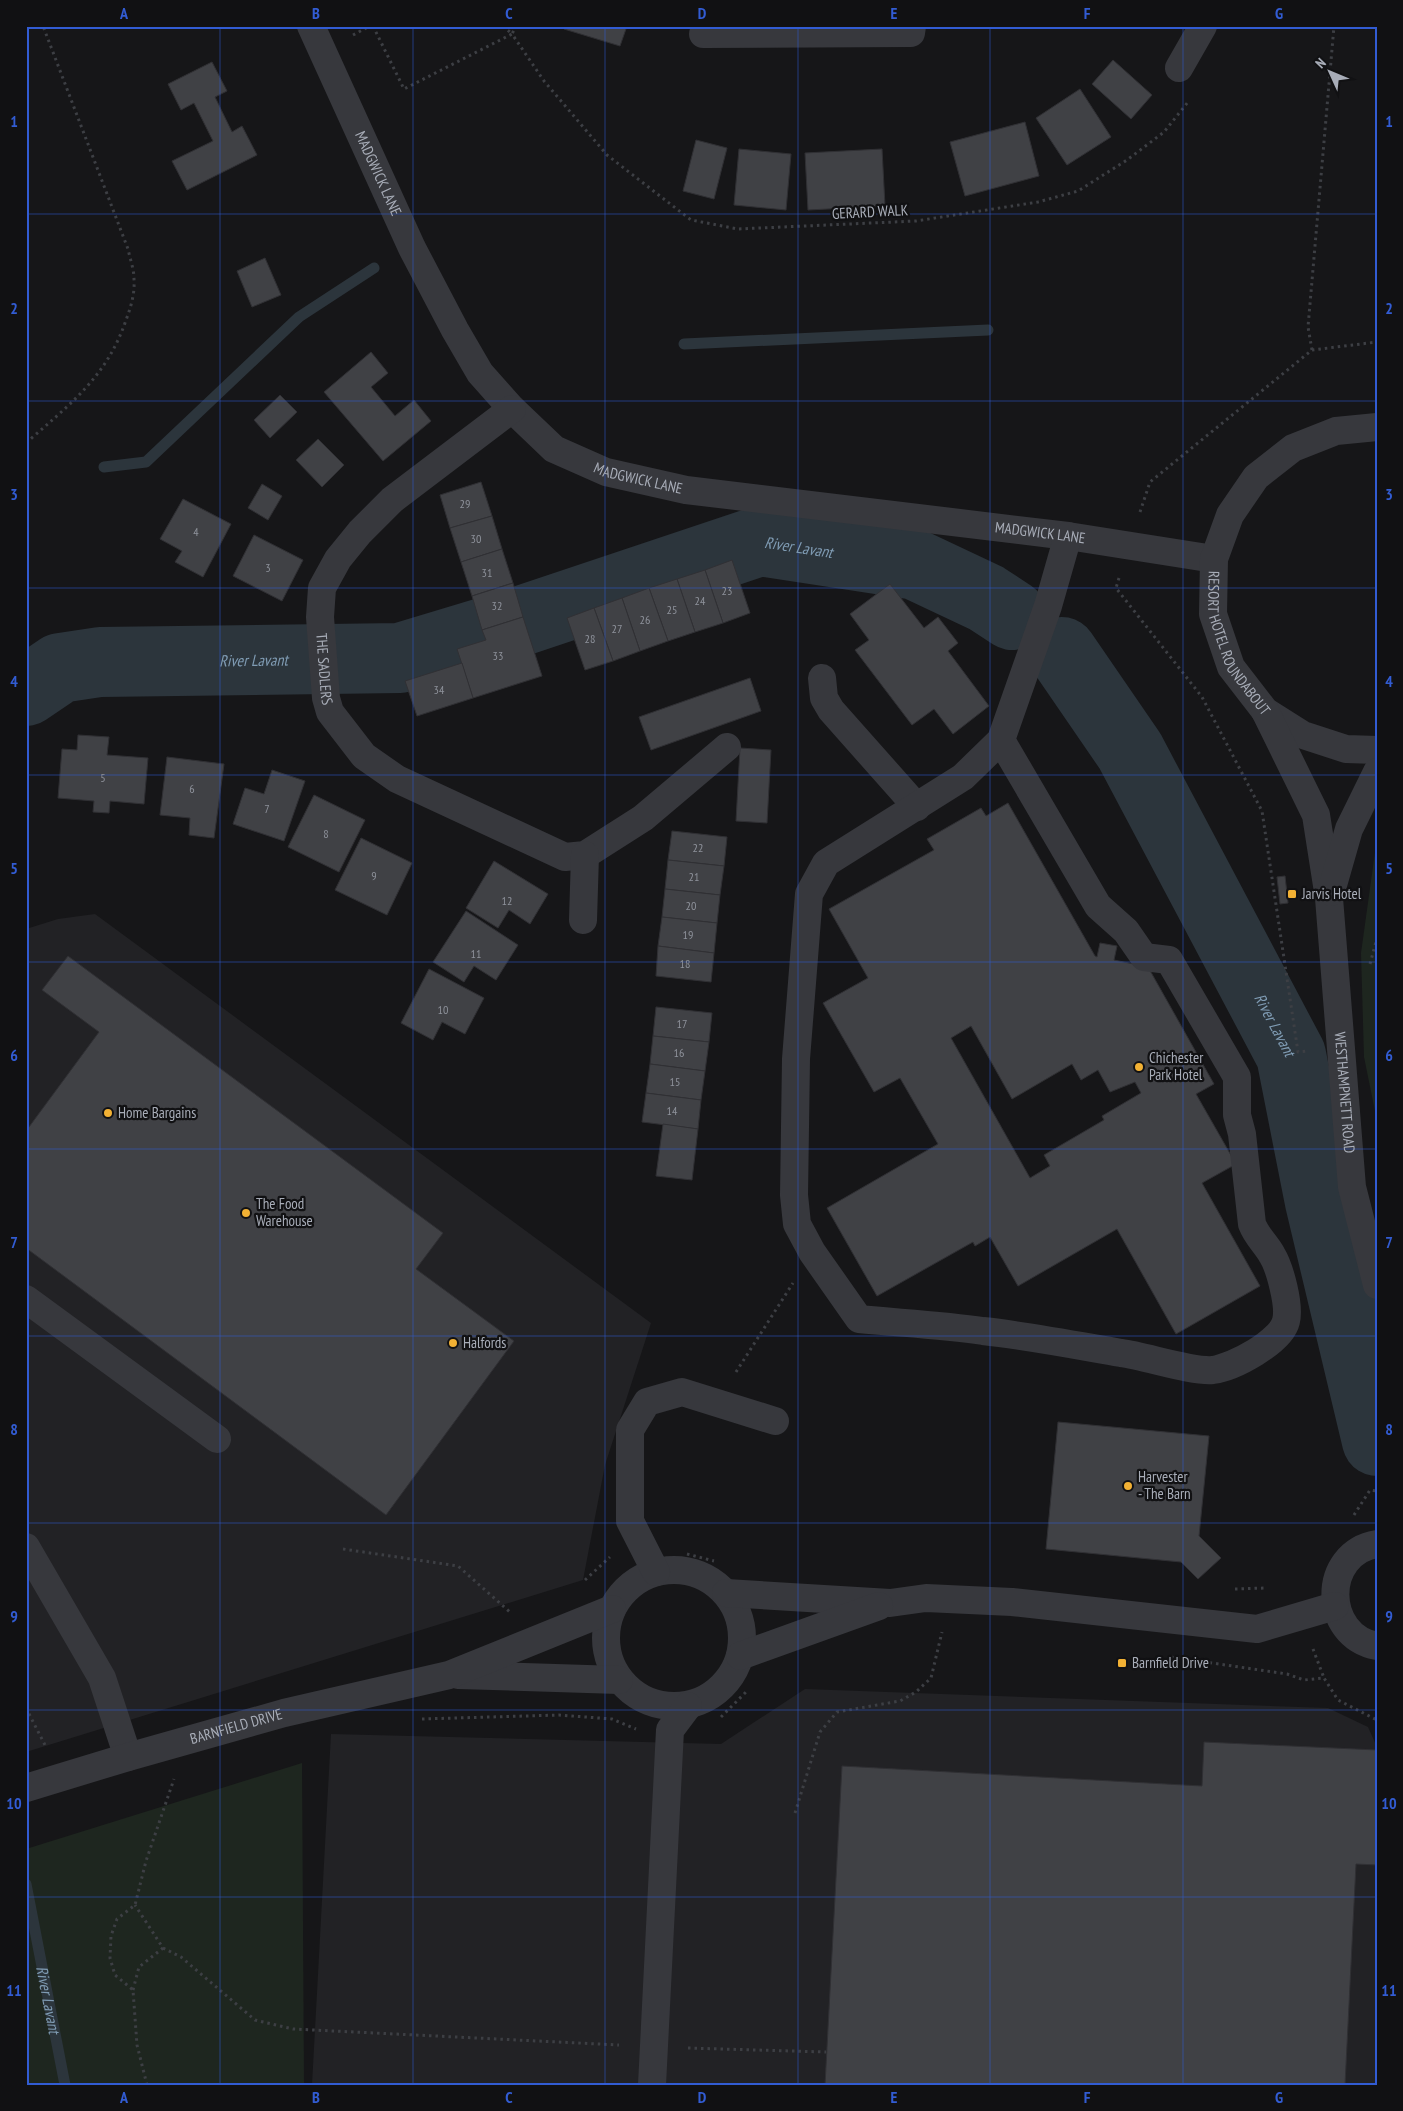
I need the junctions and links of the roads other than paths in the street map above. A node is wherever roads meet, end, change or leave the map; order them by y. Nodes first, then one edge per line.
1 (311, 26) edge
2 (912, 26) edge
3 (1203, 26) edge
4 (703, 34) dead end
5 (1179, 68) dead end
6 (512, 409) junction
7 (1377, 427) edge
8 (1068, 536) junction
9 (1214, 559) junction
10 (822, 678) dead end
11 (1265, 711) junction
12 (1001, 740) junction
13 (727, 747) dead end
14 (1377, 750) edge
15 (1377, 772) edge
16 (917, 807) junction
17 (585, 855) junction
18 (1329, 898) junction
19 (583, 920) dead end
20 (1377, 1285) edge
21 (26, 1299) edge
22 (775, 1420) dead end
23 (218, 1439) dead end
24 (1377, 1544) edge
25 (26, 1547) edge
26 (656, 1572) junction
27 (726, 1593) junction
28 (890, 1602) junction
29 (1335, 1606) junction
30 (612, 1609) junction
31 (1377, 1646) edge
32 (740, 1656) junction
33 (449, 1675) junction
34 (619, 1680) junction
35 (688, 1706) junction
36 (128, 1757) junction
37 (26, 1788) edge
38 (652, 2085) edge

1 - 6 street, MADGWICK LANE
2 - 4 street
3 - 5 street
6 - 8 street, MADGWICK LANE
6 - 17 street, THE SADLERS
7 - 9 street, RESORT HOTEL ROUNDABOUT
8 - 9 street, MADGWICK LANE
8 - 12 street
9 - 11 street, RESORT HOTEL ROUNDABOUT
10 - 16 street
11 - 14 street, RESORT HOTEL ROUNDABOUT
11 - 18 street, WESTHAMPNETT ROAD
12 - 16 street
12 - 16 street
13 - 17 street
15 - 18 street, WESTHAMPNETT ROAD
17 - 19 street
18 - 20 street, WESTHAMPNETT ROAD
21 - 23 street
22 - 26 street
24 - 29 street
25 - 36 street
26 - 27 street
26 - 30 street
27 - 28 street
27 - 32 street
28 - 29 street
28 - 32 street
29 - 31 street
30 - 33 street, BARNFIELD DRIVE
30 - 34 street
32 - 35 street
33 - 34 street, BARNFIELD DRIVE
33 - 36 street, BARNFIELD DRIVE
34 - 35 street
35 - 38 street
36 - 37 street, BARNFIELD DRIVE

